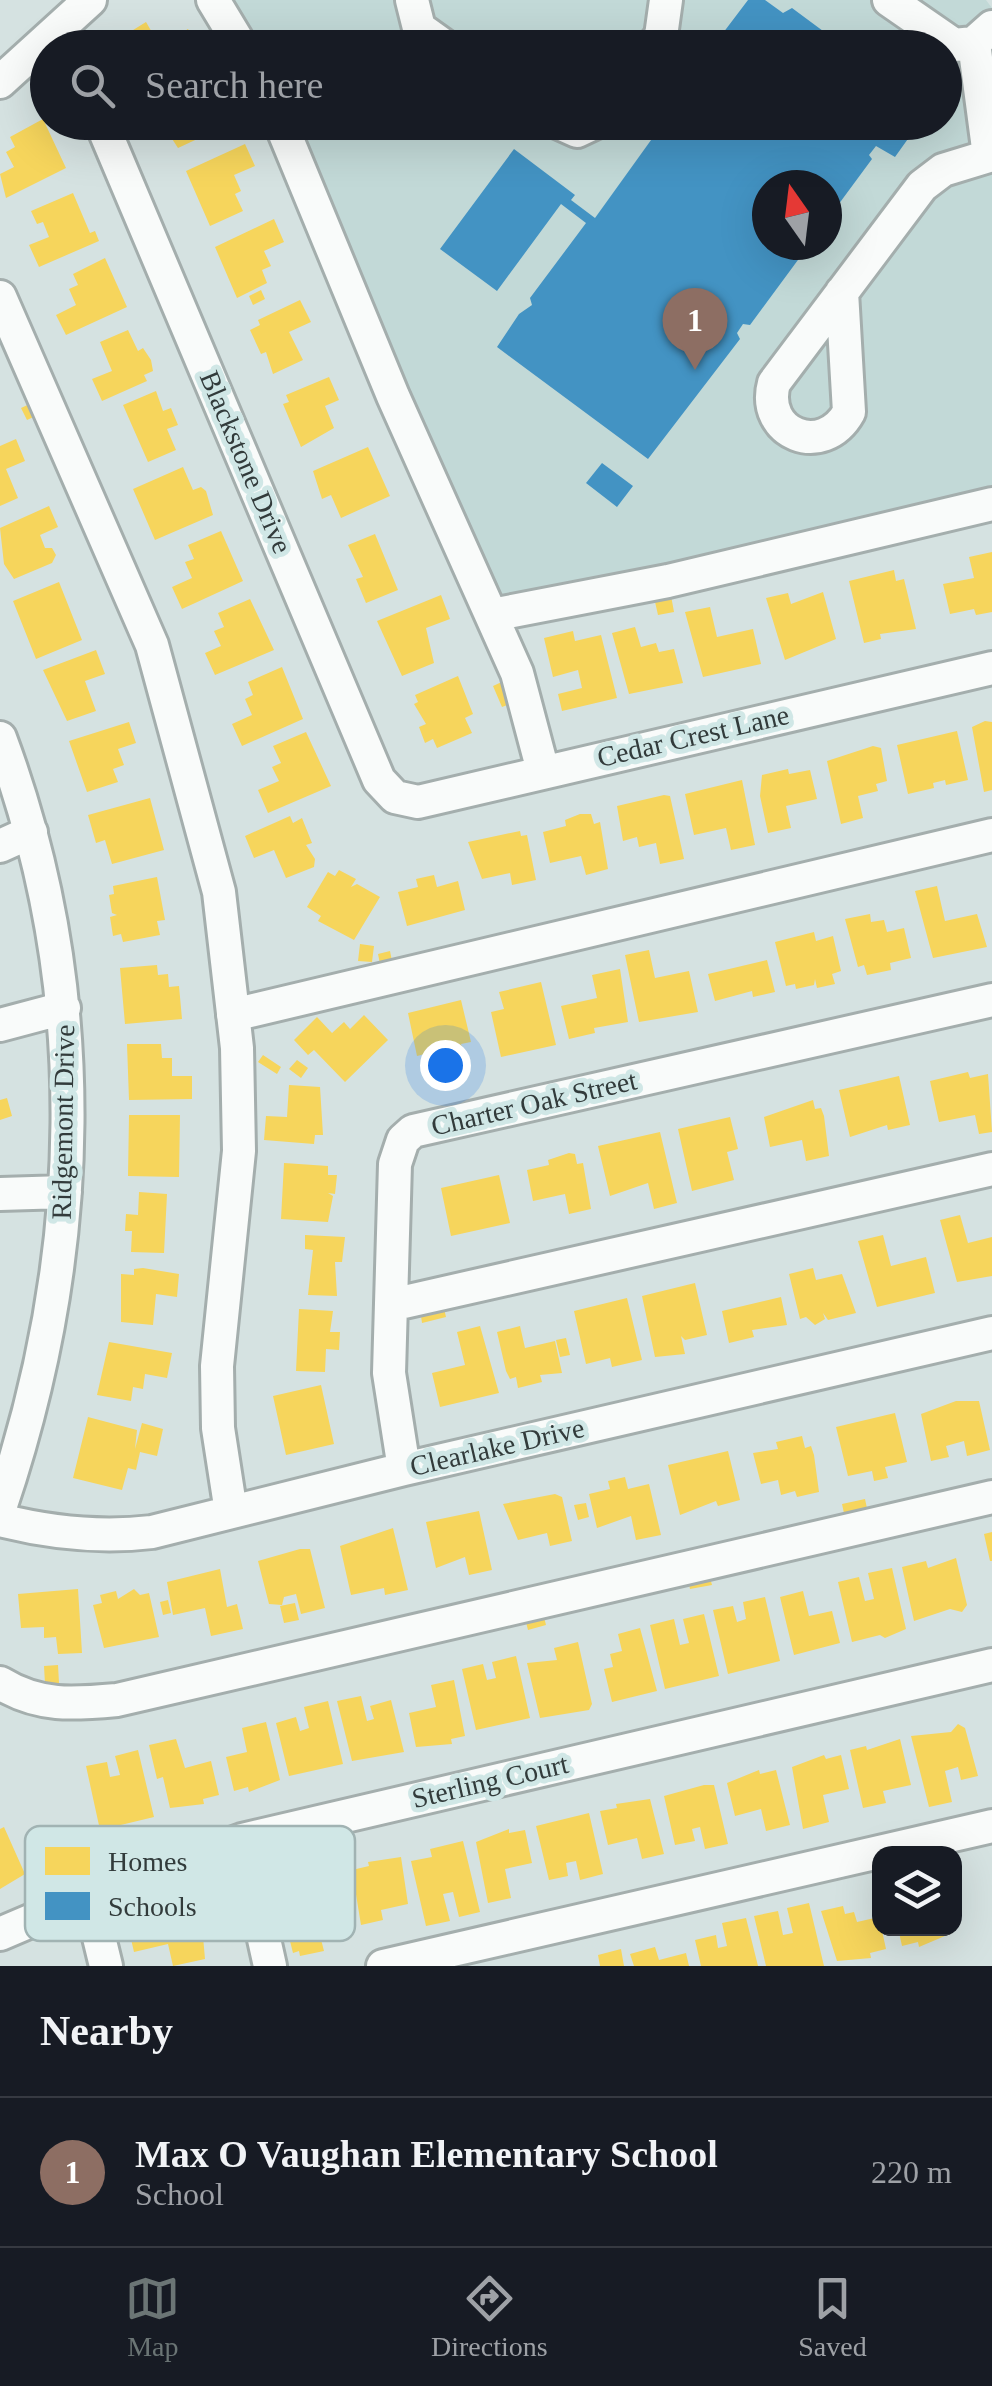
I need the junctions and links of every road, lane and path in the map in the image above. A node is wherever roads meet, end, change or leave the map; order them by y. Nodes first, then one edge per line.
1 (90, 0) edge
2 (213, 0) edge
3 (412, 0) edge
4 (666, 0) edge
5 (888, 0) edge
6 (61, 30) edge
7 (231, 30) edge
8 (422, 30) edge
9 (661, 30) edge
10 (929, 30) edge
11 (983, 35) edge
12 (30, 59) edge
13 (0, 82) edge
14 (109, 140) edge
15 (287, 140) edge
16 (991, 156) edge
17 (842, 292) dead end
18 (0, 297) edge
19 (992, 504) edge
20 (492, 615) junction
21 (992, 668) edge
22 (0, 738) edge
23 (543, 771) junction
24 (395, 798) joint
25 (31, 832) junction
26 (992, 835) edge
27 (0, 846) edge
28 (992, 1000) edge
29 (64, 1008) junction
30 (233, 1015) junction
31 (0, 1025) edge
32 (992, 1169) edge
33 (66, 1192) junction
34 (0, 1194) edge
35 (391, 1305) junction
36 (992, 1334) edge
37 (404, 1469) junction
38 (992, 1497) edge
39 (0, 1508) edge
40 (231, 1512) junction
41 (0, 1520) edge
42 (992, 1665) edge
43 (0, 1683) edge
44 (302, 1826) edge
45 (992, 1826) edge
46 (25, 1923) edge
47 (0, 1934) edge
48 (100, 1941) edge
49 (264, 1941) edge
50 (106, 1966) edge
51 (270, 1966) edge
52 (383, 1966) edge

1 - 6 street
2 - 7 street
3 - 8 street
4 - 9 street
5 - 10 street
11 - 16 street
12 - 13 street
14 - 24 street, Blackstone Drive
15 - 20 street
16 - 17 street
18 - 30 street
19 - 20 street
20 - 23 street
21 - 23 street, Cedar Crest Lane
22 - 25 street, Ridgemont Drive
23 - 24 street, Cedar Crest Lane
25 - 27 street
25 - 29 street, Ridgemont Drive
26 - 30 street
28 - 35 street, Charter Oak Street
29 - 31 street
29 - 33 street, Ridgemont Drive
30 - 40 street
32 - 35 street
33 - 34 street
33 - 39 street, Ridgemont Drive
35 - 37 street, Charter Oak Street
36 - 37 street, Clearlake Drive
37 - 40 street, Clearlake Drive
38 - 43 street
40 - 41 street, Clearlake Drive
42 - 44 street, Sterling Court
45 - 52 street
46 - 47 street, Sterling Court
48 - 50 street
49 - 51 street

